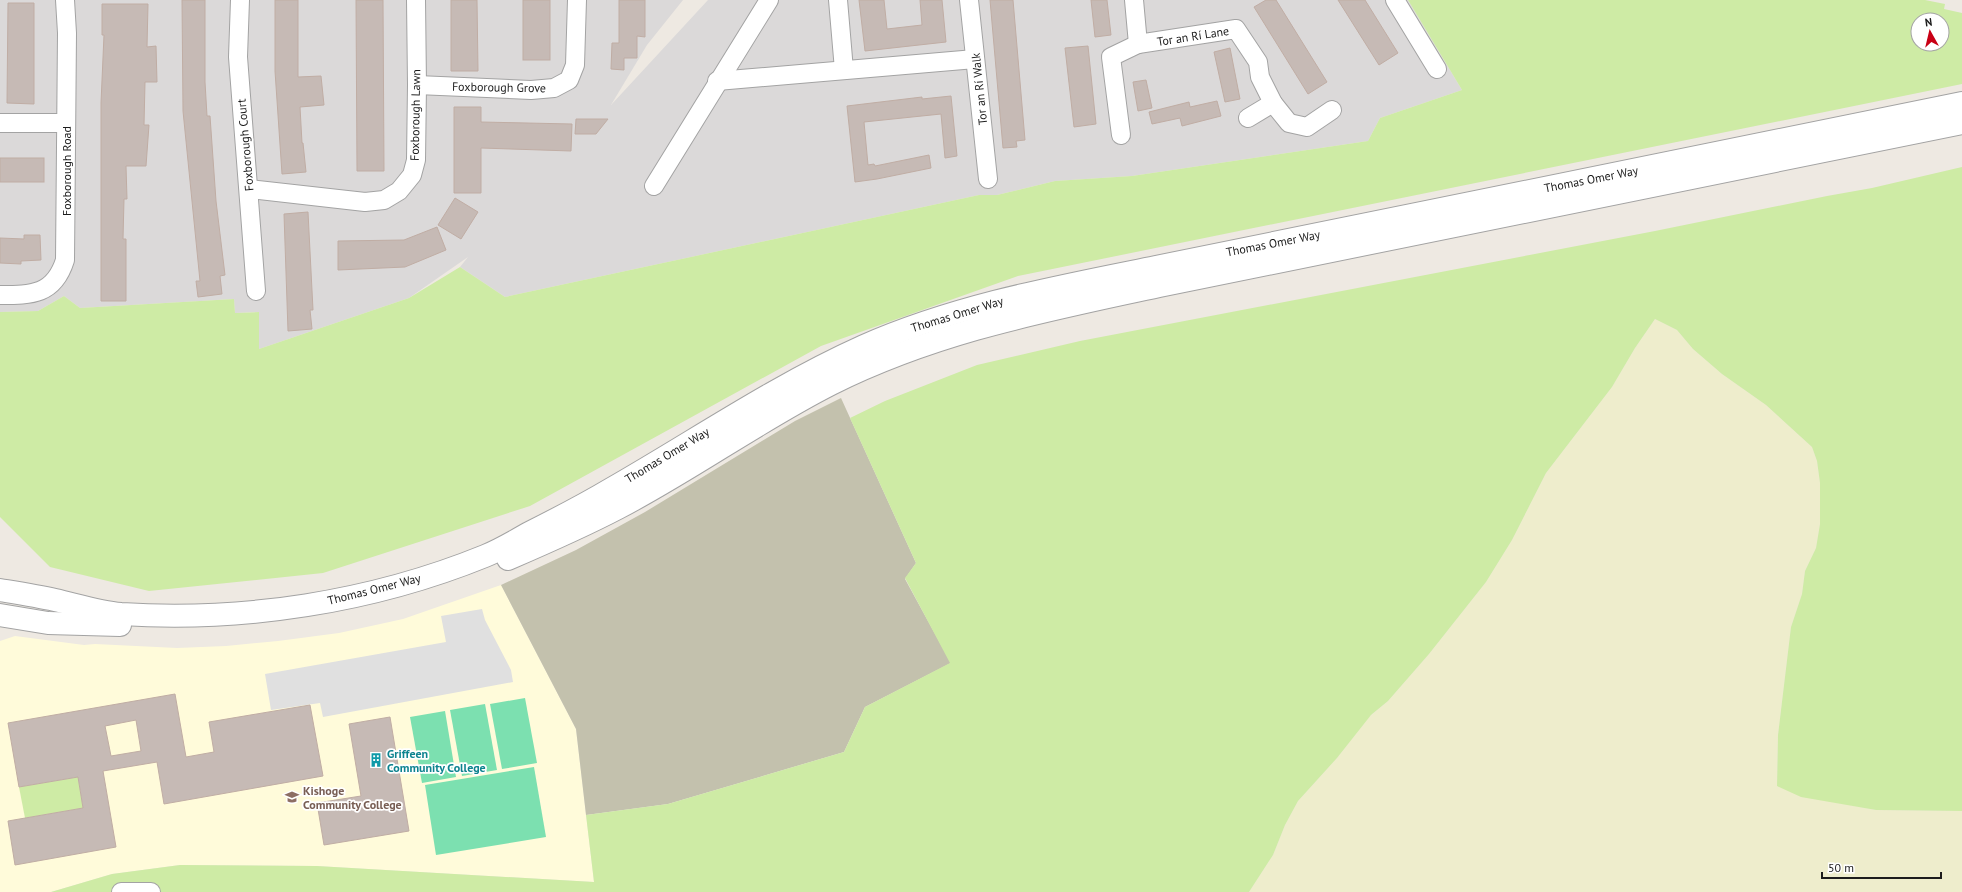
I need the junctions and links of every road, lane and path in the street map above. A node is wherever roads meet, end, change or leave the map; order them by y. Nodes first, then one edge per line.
1 (65, 0) edge
2 (240, 0) edge
3 (416, 0) edge
4 (577, 0) edge
5 (769, 0) edge
6 (838, 0) edge
7 (969, 0) edge
8 (1134, 0) edge
9 (1395, 0) edge
10 (1138, 44) junction
11 (975, 59) junction
12 (1437, 69) dead end
13 (844, 70) junction
14 (717, 81) junction
15 (417, 85) junction
16 (1273, 103) junction
17 (1962, 103) edge
18 (1332, 110) dead end
19 (1248, 118) dead end
20 (0, 123) edge
21 (66, 123) junction
22 (1962, 124) edge
23 (1121, 135) dead end
24 (988, 179) dead end
25 (654, 186) dead end
26 (249, 189) junction
27 (256, 291) dead end
28 (0, 295) edge
29 (0, 590) edge
30 (0, 615) edge
31 (121, 892) edge
32 (151, 892) edge

1 - 21 street, Foxborough Road
2 - 26 street, Foxborough Court
3 - 15 street, Foxborough Lawn
4 - 15 street, Foxborough Grove
5 - 14 street
6 - 13 street
7 - 11 street, Tor an Rí Walk
8 - 10 street
9 - 12 street
10 - 16 street, Tor an Rí Lane
10 - 23 street, Tor an Rí Lane
11 - 13 street
11 - 24 street, Tor an Rí Walk
13 - 14 street
14 - 25 street
15 - 26 street, Foxborough Lawn
16 - 18 street, Tor an Rí Lane
16 - 19 street
17 - 29 street, Thomas Omer Way
20 - 21 street
21 - 28 street, Foxborough Road
22 - 30 street, Thomas Omer Way
26 - 27 street, Foxborough Court
31 - 32 street

